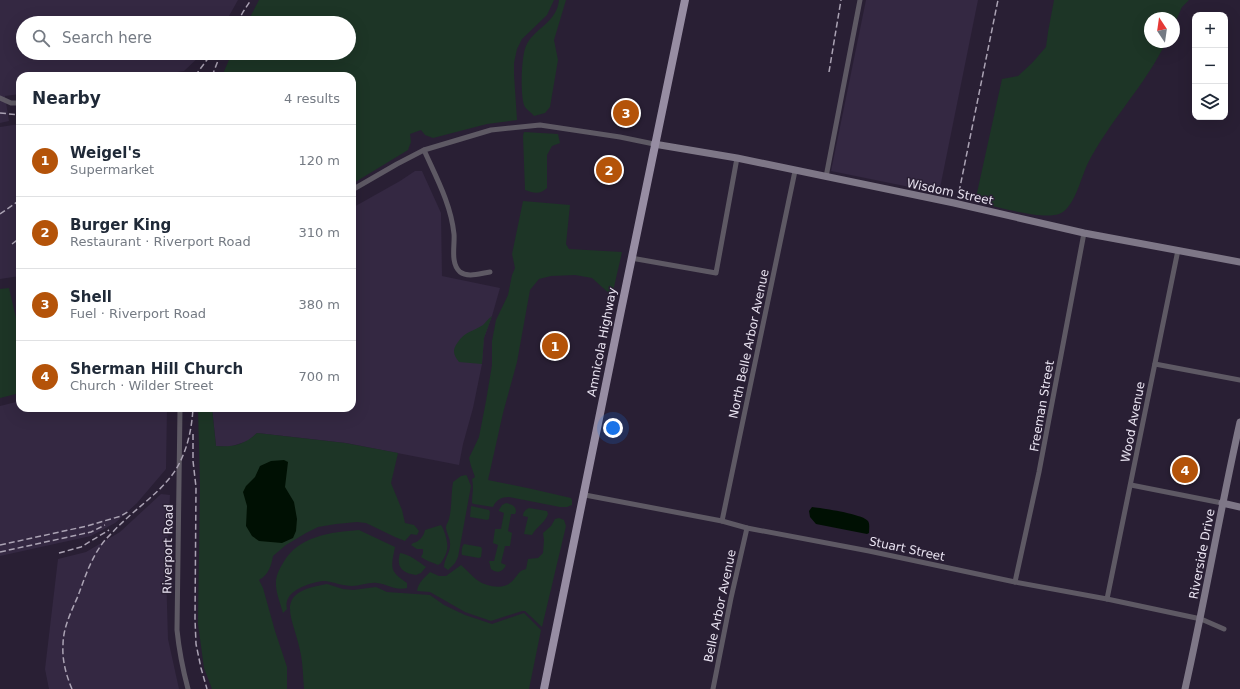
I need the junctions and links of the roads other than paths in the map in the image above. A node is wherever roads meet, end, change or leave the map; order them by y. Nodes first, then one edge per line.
1 (685, 0) edge
2 (860, 0) edge
3 (0, 98) edge
4 (16, 103) edge
5 (654, 144) junction
6 (424, 150) junction
7 (737, 158) junction
8 (795, 171) junction
9 (826, 177) junction
10 (356, 188) edge
11 (1084, 233) junction
12 (1178, 250) junction
13 (631, 258) junction
14 (1240, 262) edge
15 (490, 272) dead end
16 (1155, 364) junction
17 (1240, 380) edge
18 (180, 412) edge
19 (1240, 422) edge
20 (1131, 485) junction
21 (585, 495) junction
22 (1222, 503) junction
23 (1240, 507) edge
24 (722, 521) junction
25 (748, 528) junction
26 (1015, 582) junction
27 (1107, 598) junction
28 (1201, 618) junction
29 (1224, 629) dead end
30 (188, 689) edge
31 (544, 689) edge
32 (713, 689) edge
33 (1185, 689) edge

1 - 5 main road, Amnicola Highway
2 - 9 street
3 - 4 street
5 - 6 street
5 - 7 street, Wisdom Street
5 - 13 main road, Amnicola Highway
6 - 10 street
6 - 15 street
7 - 8 street, Wisdom Street
7 - 13 street
8 - 9 street, Wisdom Street
8 - 24 street, North Belle Arbor Avenue
9 - 11 street, Wisdom Street
11 - 12 street, Wisdom Street
11 - 26 street, Freeman Street
12 - 14 street, Wisdom Street
12 - 16 street, Wood Avenue
13 - 21 main road, Amnicola Highway
16 - 17 street
16 - 20 street, Wood Avenue
18 - 30 street, Riverport Road
19 - 22 street, Riverside Drive
20 - 22 street
20 - 27 street, Wood Avenue
21 - 24 street, Stuart Street
21 - 31 main road, Amnicola Highway
22 - 23 street
22 - 28 street, Riverside Drive
24 - 25 street, Stuart Street
25 - 26 street, Stuart Street
25 - 32 street, Belle Arbor Avenue
26 - 27 street, Stuart Street
27 - 28 street, Stuart Street
28 - 29 street, Stuart Street
28 - 33 street, Riverside Drive

